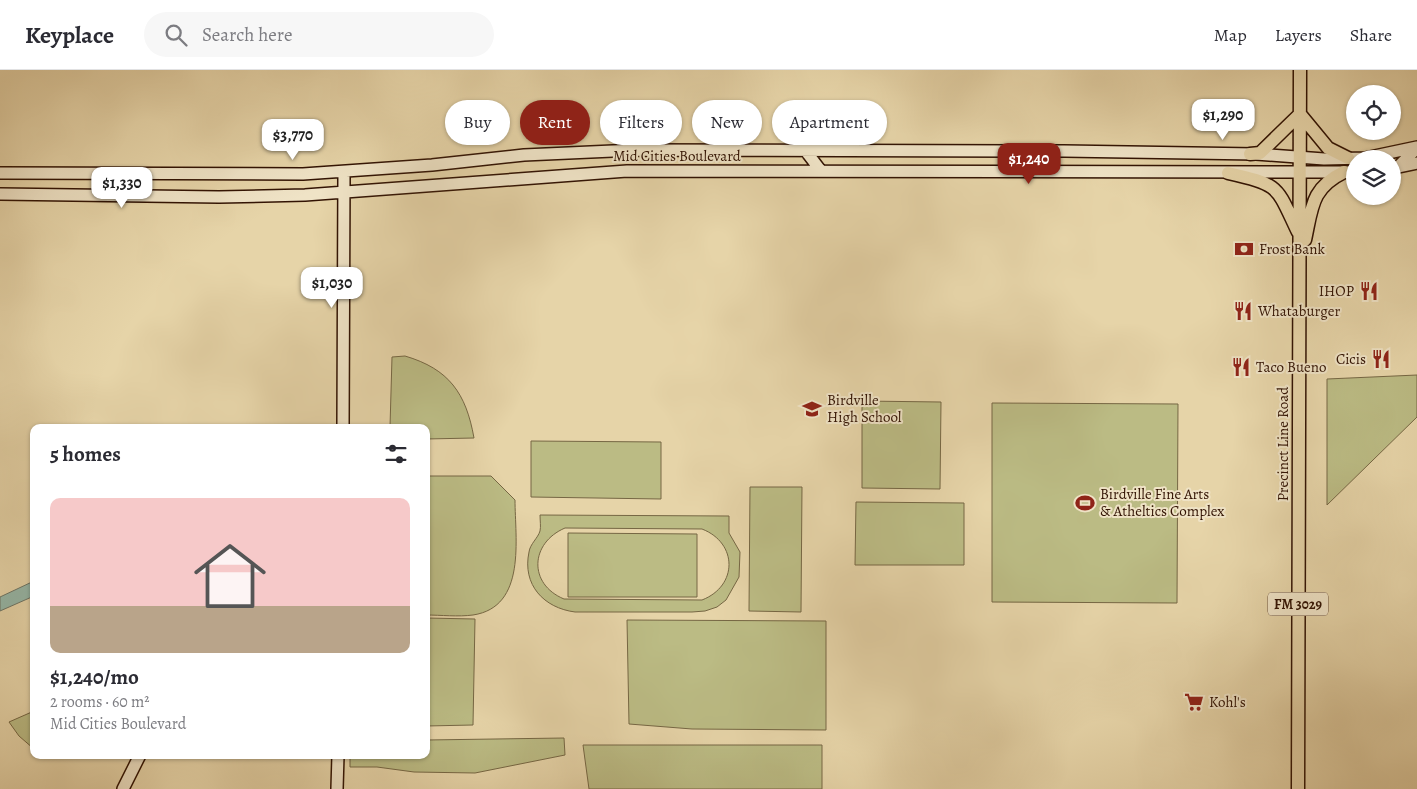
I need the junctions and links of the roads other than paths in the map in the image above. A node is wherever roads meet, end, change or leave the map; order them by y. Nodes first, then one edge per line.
1 (1300, 70) edge
2 (1300, 114) junction
3 (1417, 148) edge
4 (804, 150) junction
5 (604, 152) junction
6 (1064, 152) junction
7 (1401, 152) edge
8 (1250, 154) junction
9 (1300, 157) junction
10 (1346, 157) edge
11 (1346, 158) edge
12 (1401, 162) edge
13 (1417, 163) edge
14 (1401, 166) edge
15 (821, 171) junction
16 (344, 172) junction
17 (606, 172) junction
18 (1056, 172) junction
19 (1070, 172) junction
20 (1346, 172) edge
21 (0, 173) edge
22 (1228, 173) junction
23 (1300, 173) junction
24 (1346, 174) edge
25 (346, 192) junction
26 (0, 194) edge
27 (1300, 235) junction
28 (1300, 253) junction
29 (344, 424) edge
30 (138, 759) edge
31 (338, 759) edge
32 (123, 789) edge
33 (337, 789) edge
34 (1298, 789) edge

1 - 2 main road, Precinct Line Road / FM 3029
2 - 8 main road
2 - 9 main road, Precinct Line Road / FM 3029
2 - 10 main road
3 - 7 main road, Mid Cities Boulevard
3 - 12 main road
4 - 5 main road, Mid Cities Boulevard
4 - 6 main road, Mid Cities Boulevard
4 - 15 main road
5 - 16 main road, Mid Cities Boulevard
5 - 17 main road
6 - 8 main road, Mid Cities Boulevard
6 - 18 main road
6 - 19 main road
8 - 9 main road, Mid Cities Boulevard
9 - 11 main road, Mid Cities Boulevard
9 - 23 main road, Precinct Line Road / FM 3029
13 - 14 main road
15 - 17 main road, Mid Cities Boulevard
15 - 18 main road, Mid Cities Boulevard
16 - 21 main road, Mid Cities Boulevard
16 - 25 main road
17 - 25 main road, Mid Cities Boulevard
18 - 19 main road, Mid Cities Boulevard
19 - 22 main road, Mid Cities Boulevard
20 - 23 main road, Mid Cities Boulevard
22 - 23 main road, Mid Cities Boulevard
22 - 27 main road
23 - 27 main road, Precinct Line Road / FM 3029
24 - 28 main road
25 - 26 main road, Mid Cities Boulevard
25 - 29 main road
27 - 28 main road, Precinct Line Road / FM 3029
28 - 34 main road, Precinct Line Road / FM 3029
30 - 32 main road
31 - 33 main road

